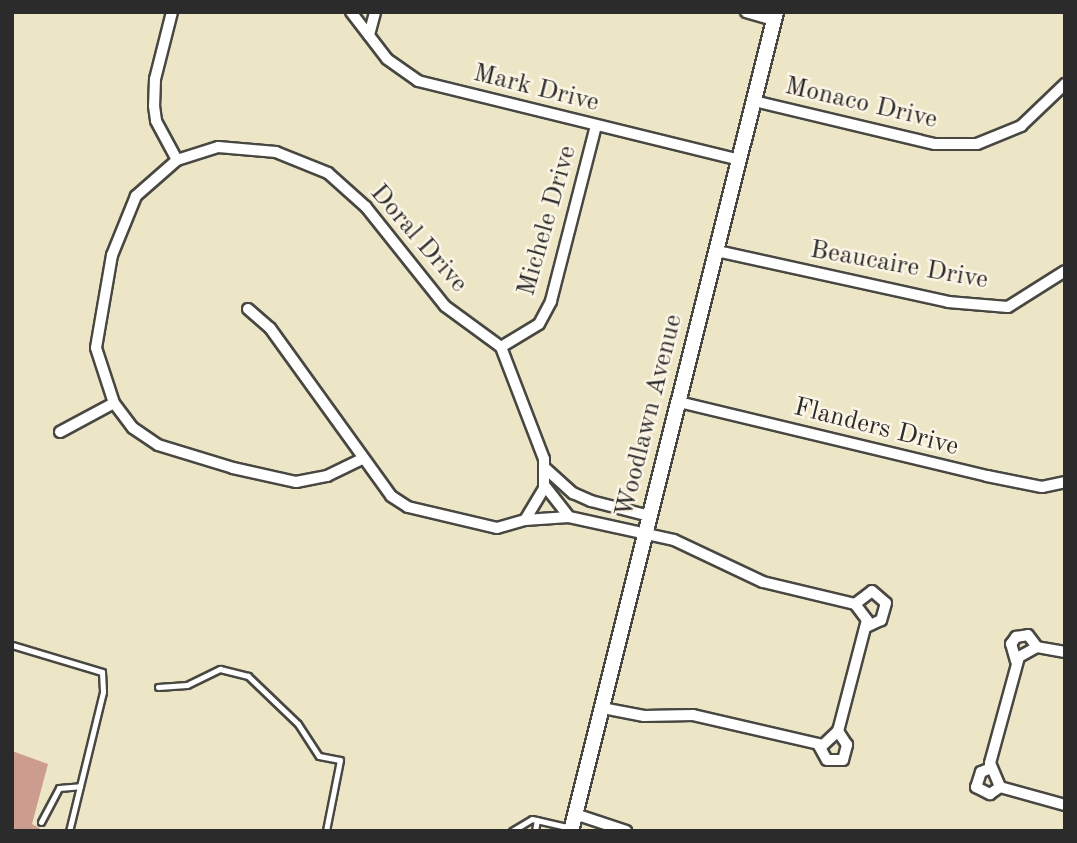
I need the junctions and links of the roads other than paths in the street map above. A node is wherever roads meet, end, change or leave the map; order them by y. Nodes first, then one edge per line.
1 (172, 12) edge
2 (351, 12) edge
3 (375, 12) edge
4 (746, 12) edge
5 (775, 16) edge
6 (369, 35) junction
7 (1065, 84) edge
8 (754, 101) junction
9 (596, 126) junction
10 (177, 160) junction
11 (739, 160) junction
12 (716, 251) junction
13 (1065, 271) edge
14 (248, 309) dead end
15 (501, 347) junction
16 (679, 402) junction
17 (114, 403) junction
18 (60, 432) dead end
19 (362, 459) junction
20 (545, 468) junction
21 (1065, 482) edge
22 (545, 486) junction
23 (650, 516) junction
24 (569, 517) junction
25 (525, 520) junction
26 (646, 533) junction
27 (855, 604) junction
28 (866, 627) junction
29 (12, 645) edge
30 (1037, 647) junction
31 (1065, 652) edge
32 (1016, 661) junction
33 (158, 687) dead end
34 (602, 708) junction
35 (838, 731) junction
36 (818, 744) junction
37 (80, 786) junction
38 (1065, 805) edge
39 (575, 814) junction
40 (537, 820) junction
41 (41, 822) dead end
42 (571, 830) edge
43 (69, 831) edge
44 (326, 831) edge
45 (512, 831) edge
46 (535, 831) edge
47 (626, 831) edge

1 - 10 street
2 - 6 street, Mark Drive
3 - 6 street
4 - 5 street
5 - 8 street, Woodlawn Avenue
6 - 9 street, Mark Drive
7 - 8 street, Monaco Drive
8 - 11 street, Woodlawn Avenue
9 - 11 street, Mark Drive
9 - 15 street, Michele Drive
10 - 15 street, Doral Drive
10 - 17 street
11 - 12 street, Woodlawn Avenue
12 - 13 street, Beaucaire Drive
12 - 16 street, Woodlawn Avenue
14 - 19 street
15 - 20 street
16 - 21 street, Flanders Drive
16 - 23 street, Woodlawn Avenue
17 - 18 street
17 - 19 street
19 - 25 street
20 - 22 street
20 - 23 street
22 - 24 street
22 - 25 street
23 - 26 street, Woodlawn Avenue
24 - 25 street
24 - 26 street
26 - 27 street
26 - 34 street, Woodlawn Avenue
27 - 28 street
27 - 28 street
28 - 35 street
29 - 37 lane
30 - 31 street
30 - 32 street
30 - 32 street
32 - 38 street
33 - 44 lane
34 - 36 street
34 - 39 street, Woodlawn Avenue
35 - 36 street
35 - 36 street
37 - 41 lane
37 - 43 lane
39 - 42 street, Woodlawn Avenue
39 - 47 street
40 - 42 lane
40 - 45 lane
40 - 46 lane

